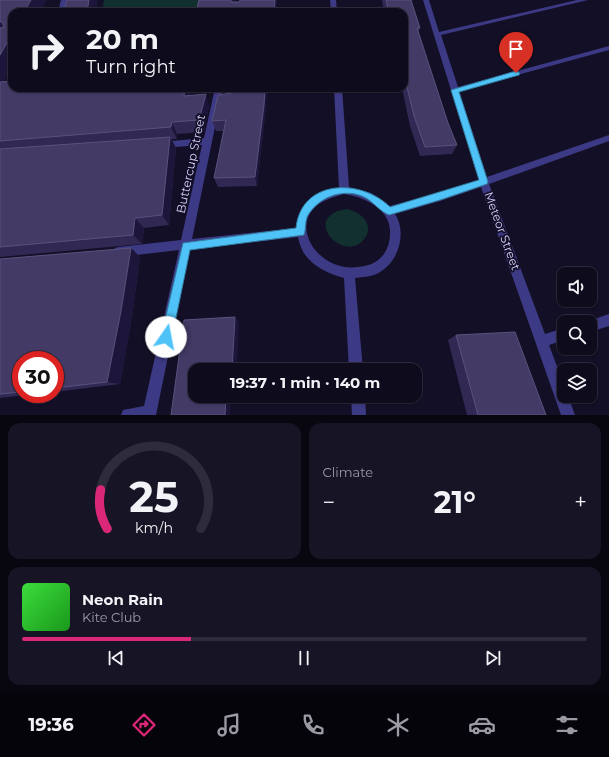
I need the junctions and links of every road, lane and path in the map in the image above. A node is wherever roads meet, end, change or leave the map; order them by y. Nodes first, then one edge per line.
1 (426, 0) edge
2 (585, 0) edge
3 (438, 34) junction
4 (609, 48) edge
5 (455, 90) junction
6 (218, 92) edge
7 (338, 92) edge
8 (609, 138) edge
9 (207, 141) junction
10 (151, 146) edge
11 (484, 182) junction
12 (344, 190) junction
13 (389, 211) junction
14 (300, 232) junction
15 (186, 246) junction
16 (109, 252) edge
17 (350, 274) junction
18 (609, 320) edge
19 (597, 324) edge
20 (557, 336) edge
21 (542, 341) junction
22 (356, 363) edge
23 (358, 403) edge
24 (150, 414) edge
25 (128, 415) edge
26 (359, 415) edge
27 (568, 415) edge

1 - 3 street, Meteor Street
2 - 3 street
3 - 5 street, Meteor Street
4 - 5 street
5 - 11 street, Meteor Street
6 - 9 street, Buttercup Street
7 - 12 street
8 - 11 street
9 - 10 street
9 - 15 street, Buttercup Street
11 - 13 street
11 - 21 street, Meteor Street
12 - 13 street
12 - 14 street
13 - 17 street
14 - 15 street
14 - 17 street
15 - 16 street
15 - 24 street, Buttercup Street
17 - 22 street
18 - 19 street
20 - 21 street
21 - 27 street, Meteor Street
23 - 26 street
24 - 25 street

